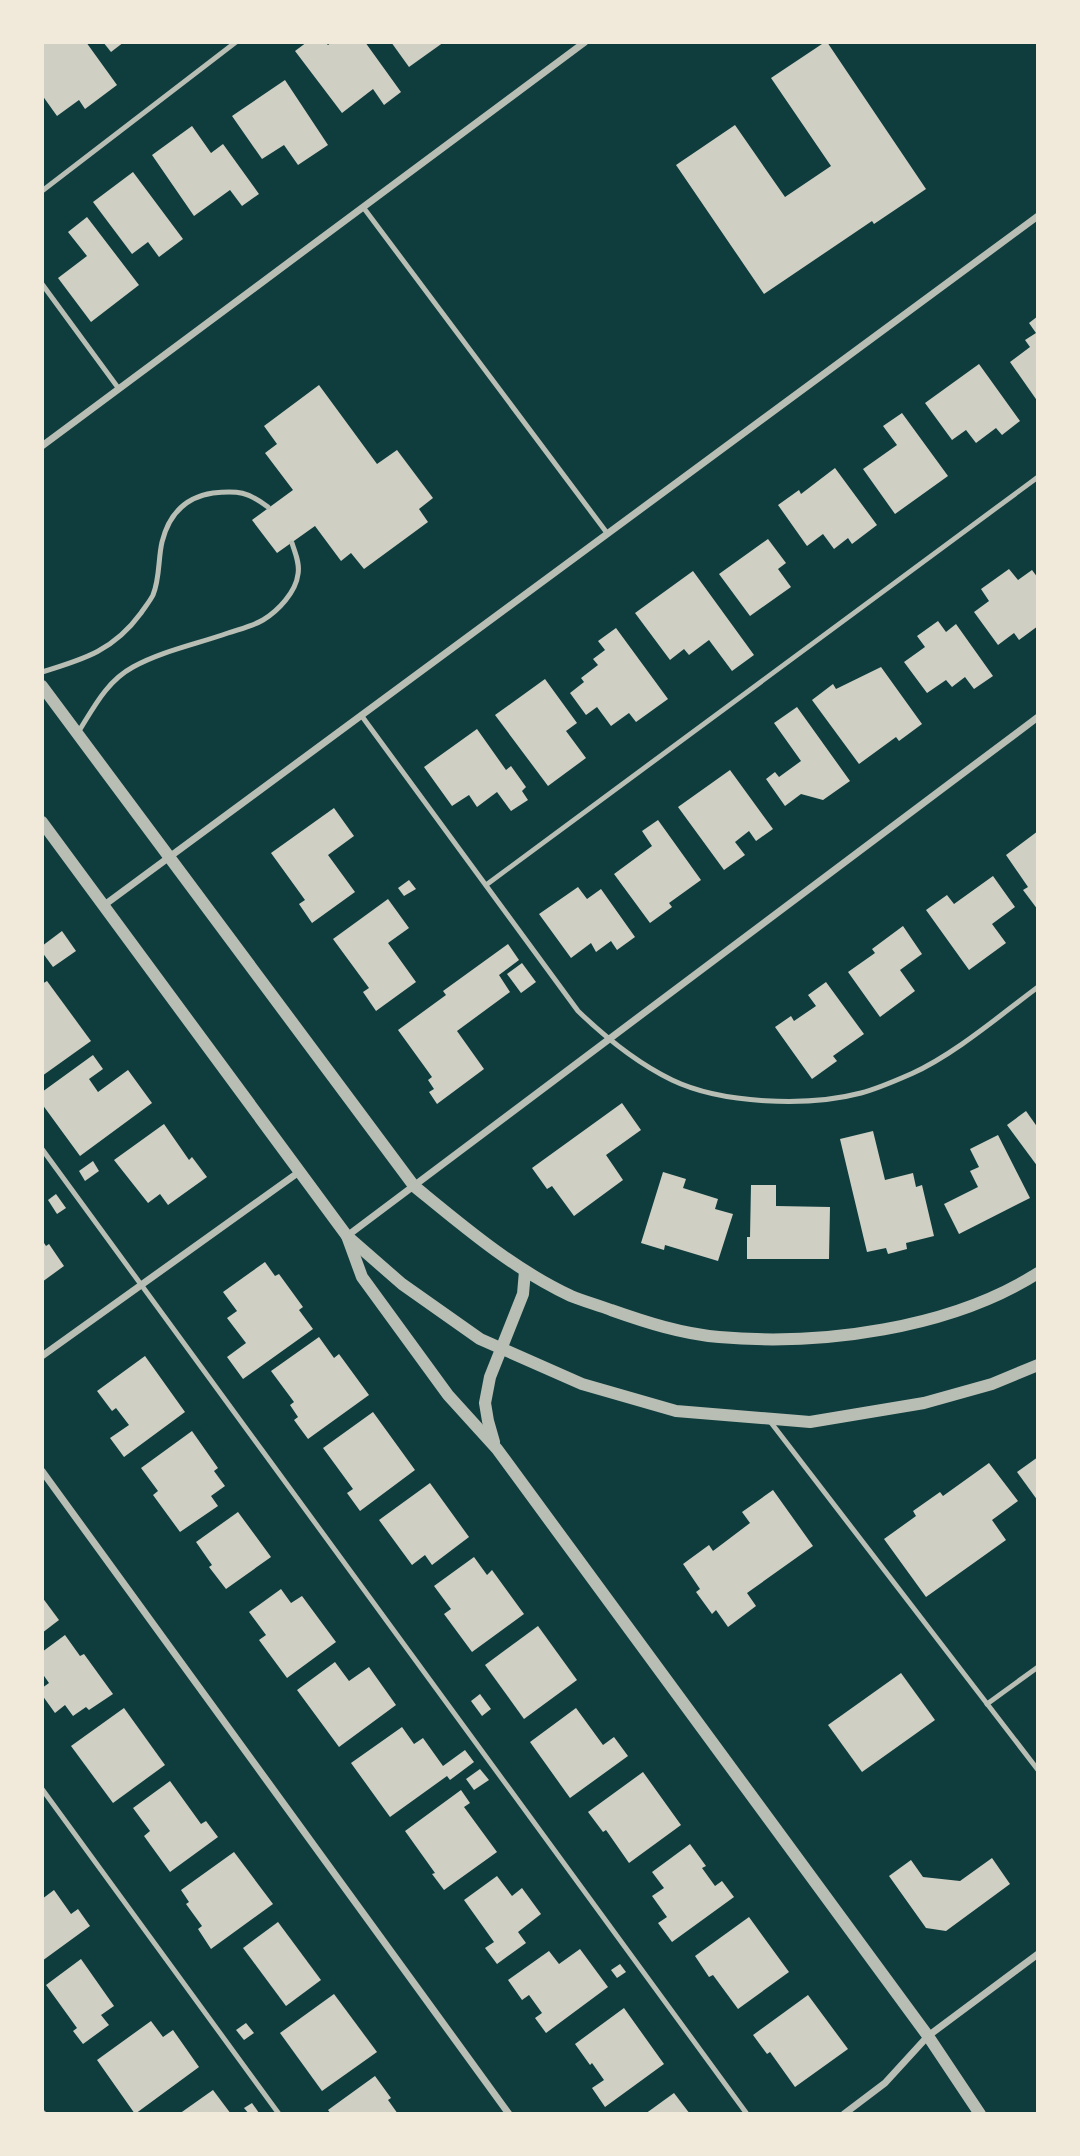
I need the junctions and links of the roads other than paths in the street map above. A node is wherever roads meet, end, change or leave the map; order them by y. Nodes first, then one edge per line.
1 (236, 42) edge
2 (585, 42) edge
3 (42, 191) edge
4 (363, 207) junction
5 (1038, 216) edge
6 (42, 284) edge
7 (119, 389) junction
8 (42, 446) edge
9 (1038, 477) edge
10 (268, 507) dead end
11 (607, 533) junction
12 (292, 543) dead end
13 (42, 672) edge
14 (42, 686) edge
15 (361, 715) junction
16 (1038, 717) edge
17 (77, 734) junction
18 (42, 822) edge
19 (169, 857) junction
20 (486, 885) junction
21 (103, 906) junction
22 (1038, 987) edge
23 (608, 1040) junction
24 (42, 1149) edge
25 (299, 1172) junction
26 (414, 1186) junction
27 (347, 1236) junction
28 (526, 1271) junction
29 (1038, 1273) edge
30 (142, 1284) junction
31 (502, 1349) junction
32 (42, 1356) edge
33 (1038, 1365) edge
34 (768, 1418) junction
35 (497, 1449) junction
36 (42, 1471) edge
37 (1038, 1667) edge
38 (987, 1704) junction
39 (1038, 1770) edge
40 (42, 1789) edge
41 (1038, 1954) edge
42 (928, 2036) junction
43 (279, 2114) edge
44 (509, 2114) edge
45 (747, 2114) edge
46 (844, 2114) edge
47 (980, 2114) edge

1 - 3 lane
2 - 4 street
4 - 7 street
4 - 11 lane
5 - 11 street
6 - 7 lane
7 - 8 street
9 - 20 lane
10 - 13 lane
11 - 15 street
12 - 17 lane
14 - 17 street
15 - 19 street
15 - 20 lane
16 - 23 street
17 - 19 street
18 - 21 street
19 - 21 street
19 - 26 street
20 - 23 lane
21 - 25 street
22 - 23 lane
23 - 26 street
24 - 30 lane
25 - 27 street
25 - 30 street
26 - 27 street
26 - 28 street
27 - 31 street
27 - 35 street
28 - 29 street
28 - 31 street
30 - 32 street
30 - 45 lane
31 - 34 street
31 - 35 street
33 - 34 street
34 - 38 lane
35 - 42 street
36 - 44 street
37 - 38 lane
38 - 39 lane
40 - 43 lane
41 - 42 street
42 - 46 street
42 - 47 street

